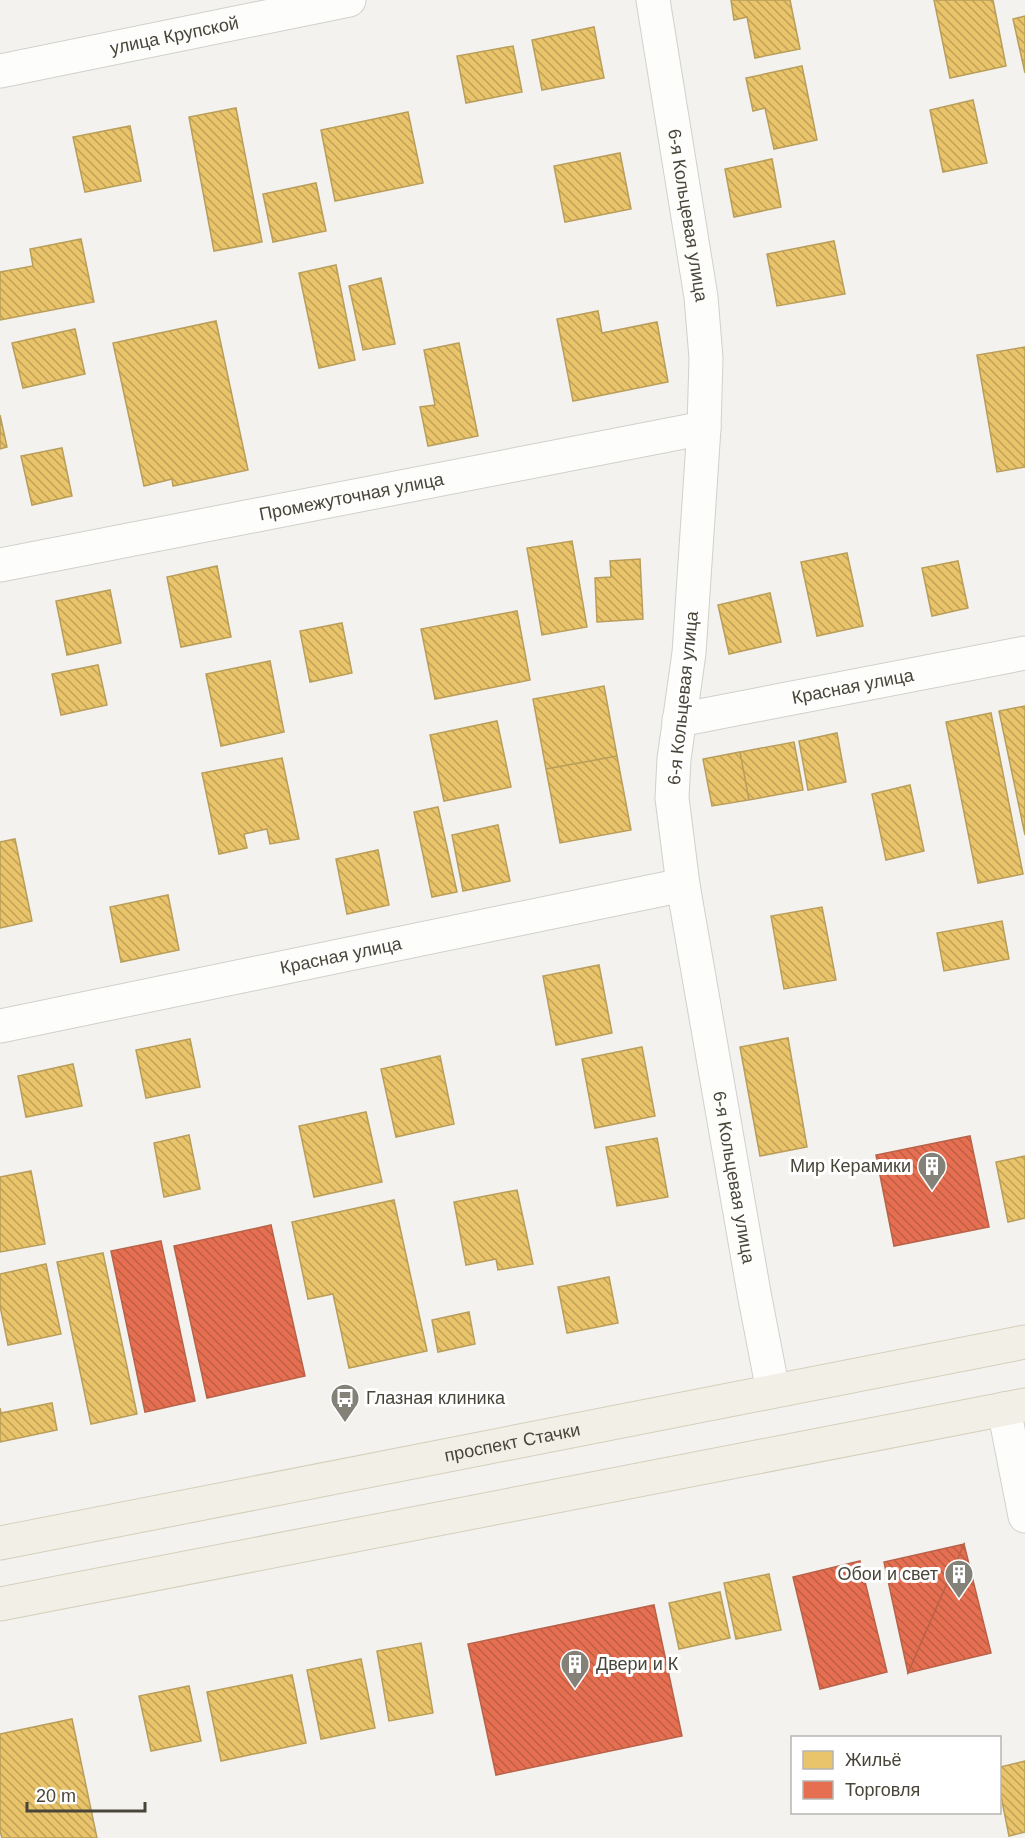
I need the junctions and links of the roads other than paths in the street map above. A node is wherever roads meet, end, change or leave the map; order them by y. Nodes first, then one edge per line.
1 (349, 0) edge
2 (653, 0) edge
3 (0, 71) edge
4 (704, 428) junction
5 (0, 565) edge
6 (1025, 653) edge
7 (680, 720) junction
8 (683, 885) junction
9 (0, 1026) edge
10 (1025, 1342) edge
11 (773, 1391) junction
12 (1015, 1407) edge
13 (1025, 1516) edge
14 (0, 1543) edge
15 (0, 1604) edge

1 - 3 street, улица Крупской
2 - 4 street, 6-я Кольцевая улица
4 - 5 street, Промежуточная улица
4 - 7 street, 6-я Кольцевая улица
6 - 7 street, Красная улица
7 - 8 street, 6-я Кольцевая улица
8 - 9 street, Красная улица
8 - 11 street, 6-я Кольцевая улица
10 - 11 main road, проспект Стачки
11 - 14 main road, проспект Стачки
12 - 13 street
12 - 15 main road

